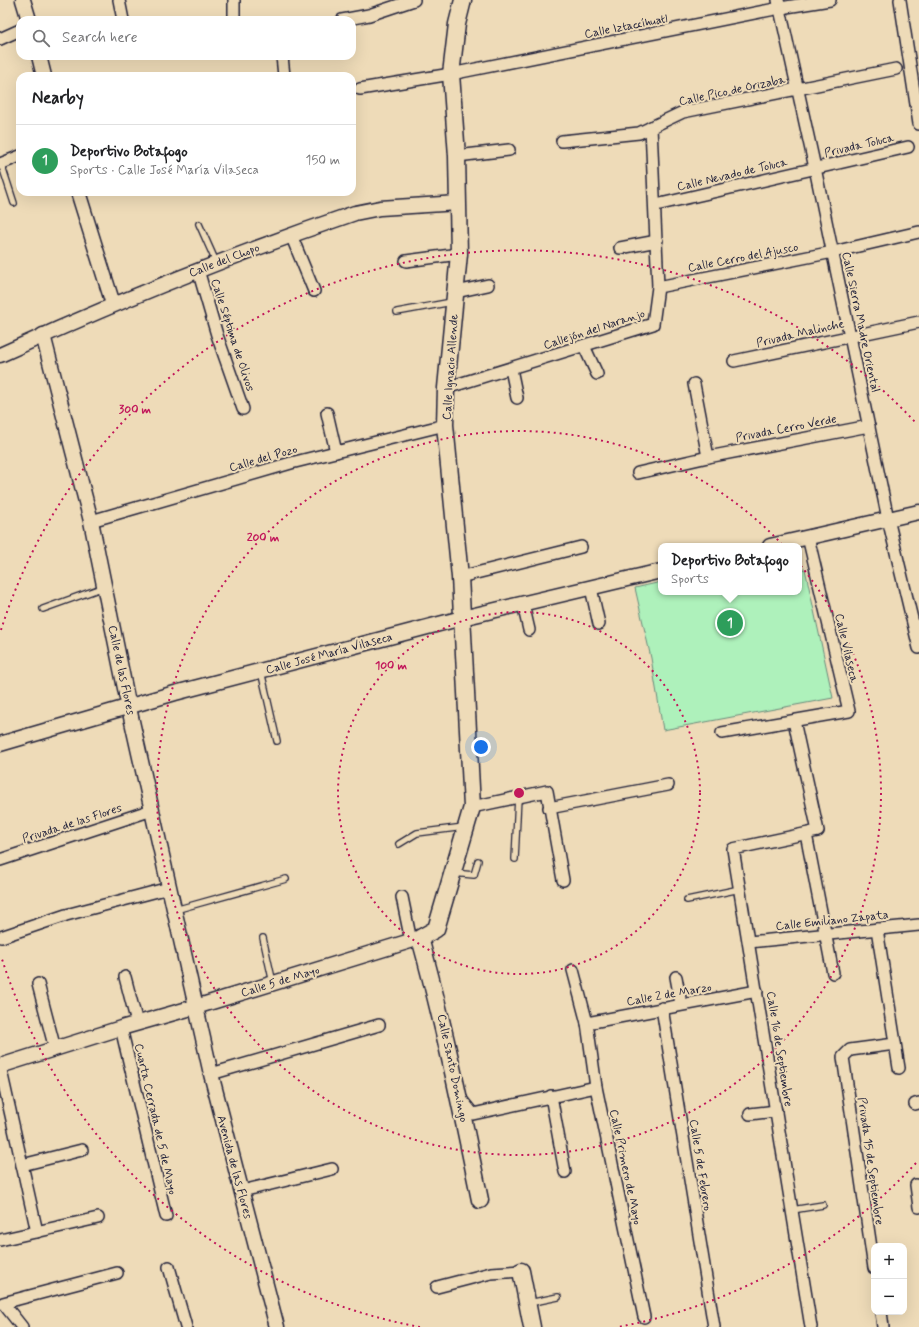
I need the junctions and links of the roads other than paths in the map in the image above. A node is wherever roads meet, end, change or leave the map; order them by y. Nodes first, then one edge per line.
1 (23, 0) edge
2 (119, 0) edge
3 (234, 0) edge
4 (414, 0) edge
5 (463, 0) edge
6 (830, 0) edge
7 (900, 0) edge
8 (779, 4) edge
9 (28, 16) edge
10 (122, 16) edge
11 (234, 16) edge
12 (356, 17) edge
13 (16, 32) edge
14 (0, 39) edge
15 (40, 60) edge
16 (282, 60) edge
17 (896, 69) dead end
18 (43, 72) edge
19 (284, 72) edge
20 (451, 74) junction
21 (360, 89) dead end
22 (797, 89) junction
23 (919, 124) edge
24 (651, 127) junction
25 (562, 141) dead end
26 (908, 147) dead end
27 (510, 150) dead end
28 (457, 156) junction
29 (16, 158) edge
30 (1, 164) edge
31 (815, 168) junction
32 (79, 196) edge
33 (458, 203) junction
34 (14, 204) dead end
35 (656, 205) junction
36 (198, 224) dead end
37 (919, 232) edge
38 (291, 235) junction
39 (657, 240) junction
40 (620, 248) dead end
41 (833, 252) junction
42 (458, 254) junction
43 (406, 261) dead end
44 (216, 263) junction
45 (198, 270) junction
46 (488, 286) dead end
47 (658, 287) junction
48 (314, 291) dead end
49 (455, 297) junction
50 (113, 304) junction
51 (397, 312) dead end
52 (919, 322) edge
53 (43, 335) junction
54 (850, 335) junction
55 (584, 346) junction
56 (0, 355) edge
57 (734, 361) dead end
58 (511, 369) junction
59 (597, 374) dead end
60 (694, 384) dead end
61 (446, 388) junction
62 (517, 398) dead end
63 (243, 409) dead end
64 (327, 413) dead end
65 (445, 425) junction
66 (869, 426) junction
67 (336, 452) junction
68 (708, 457) junction
69 (638, 473) dead end
70 (919, 512) edge
71 (888, 519) junction
72 (91, 521) junction
73 (808, 537) junction
74 (783, 543) edge
75 (581, 547) dead end
76 (658, 572) edge
77 (460, 577) junction
78 (104, 587) junction
79 (591, 588) junction
80 (522, 604) junction
81 (43, 609) dead end
82 (462, 618) junction
83 (916, 623) edge
84 (599, 624) dead end
85 (529, 630) dead end
86 (919, 648) edge
87 (261, 670) junction
88 (129, 708) junction
89 (794, 721) junction
90 (722, 733) dead end
91 (277, 741) dead end
92 (0, 744) edge
93 (668, 784) dead end
94 (518, 797) junction
95 (472, 806) junction
96 (549, 808) junction
97 (152, 810) junction
98 (466, 827) junction
99 (806, 834) junction
100 (399, 844) dead end
101 (515, 859) dead end
102 (0, 860) edge
103 (478, 861) dead end
104 (453, 873) junction
105 (286, 879) dead end
106 (563, 880) dead end
107 (169, 888) junction
108 (740, 889) junction
109 (402, 898) dead end
110 (687, 900) dead end
111 (174, 910) junction
112 (919, 925) edge
113 (877, 929) junction
114 (825, 934) junction
115 (1, 937) edge
116 (263, 938) dead end
117 (416, 939) junction
118 (748, 942) junction
119 (573, 970) dead end
120 (834, 973) dead end
121 (125, 977) dead end
122 (676, 977) dead end
123 (273, 983) junction
124 (38, 984) dead end
125 (757, 991) junction
126 (681, 1004) junction
127 (196, 1006) junction
128 (662, 1008) junction
129 (137, 1023) junction
130 (587, 1023) junction
131 (379, 1025) dead end
132 (121, 1028) junction
133 (895, 1044) junction
134 (55, 1049) junction
135 (0, 1066) edge
136 (899, 1068) dead end
137 (211, 1074) junction
138 (596, 1087) junction
139 (551, 1096) junction
140 (460, 1098) junction
141 (776, 1111) junction
142 (750, 1114) dead end
143 (82, 1150) dead end
144 (22, 1165) junction
145 (332, 1170) dead end
146 (565, 1172) dead end
147 (916, 1185) dead end
148 (242, 1191) junction
149 (480, 1200) dead end
150 (823, 1205) dead end
151 (919, 1207) edge
152 (792, 1210) junction
153 (166, 1216) dead end
154 (98, 1218) dead end
155 (37, 1232) junction
156 (0, 1240) edge
157 (871, 1248) edge
158 (169, 1267) dead end
159 (521, 1271) joint
160 (117, 1273) dead end
161 (437, 1287) dead end
162 (558, 1297) dead end
163 (528, 1303) junction
164 (881, 1315) edge
165 (644, 1317) dead end
166 (22, 1327) edge
167 (186, 1327) edge
168 (277, 1327) edge
169 (532, 1327) edge
170 (714, 1327) edge
171 (811, 1327) edge
172 (883, 1327) edge

1 - 9 street
2 - 10 street
3 - 11 street
4 - 12 street
5 - 20 main road, Calle Ignacio Allende
6 - 8 street, Calle Iztaccíhuatl
7 - 23 street
8 - 20 street, Calle Iztaccíhuatl
8 - 22 street, Calle Sierra Madre Oriental
13 - 14 street
15 - 18 street
16 - 19 street
17 - 22 street, Calle Pico de Orizaba
20 - 21 street, Calle Iztaccíhuatl
20 - 28 main road, Calle Ignacio Allende
22 - 24 street, Calle Pico de Orizaba
22 - 31 street, Calle Sierra Madre Oriental
24 - 25 street, Calle Pico de Orizaba
24 - 35 street, Callejón del Naranjo
26 - 31 street, Privada Toluca
27 - 28 street
28 - 33 main road, Calle Ignacio Allende
29 - 30 street
30 - 34 lane
31 - 35 street, Calle Nevado de Toluca
31 - 41 street, Calle Sierra Madre Oriental
32 - 50 street
33 - 38 street, Calle del Chopo
33 - 42 main road, Calle Ignacio Allende
35 - 39 street, Callejón del Naranjo
36 - 44 lane
37 - 41 street, Calle Cerro del Ajusco
38 - 44 street, Calle del Chopo
38 - 48 street
39 - 40 street
39 - 47 street, Callejón del Naranjo
41 - 47 street, Calle Cerro del Ajusco
41 - 54 street, Calle Sierra Madre Oriental
42 - 43 street
42 - 49 main road, Calle Ignacio Allende
44 - 45 street, Calle del Chopo
45 - 50 street, Calle del Chopo
45 - 63 street, Calle Séptima de Olivos
46 - 49 street
47 - 55 street, Callejón del Naranjo
49 - 51 lane
49 - 61 main road, Calle Ignacio Allende
50 - 53 street, Calle del Chopo
52 - 54 street, Privada Malinche
53 - 56 street, Calle del Chopo
53 - 72 street, Calle de las Flores
54 - 57 street, Privada Malinche
54 - 66 street, Calle Sierra Madre Oriental
55 - 58 street, Callejón del Naranjo
55 - 59 street
58 - 61 street, Callejón del Naranjo
58 - 62 street
60 - 68 street
61 - 65 main road, Calle Ignacio Allende
64 - 67 street
65 - 67 street, Calle del Pozo
65 - 77 main road, Calle Ignacio Allende
66 - 68 street, Privada Cerro Verde
66 - 71 street, Calle Sierra Madre Oriental
67 - 72 street, Calle del Pozo
68 - 69 street, Privada Cerro Verde
70 - 71 street
71 - 73 street
71 - 83 street, Calle Sierra Madre Oriental
72 - 78 street, Calle de las Flores
73 - 74 street
73 - 89 street, Calle Vilaseca
75 - 77 street
76 - 79 street, Calle José María Vilaseca
77 - 82 main road, Calle Ignacio Allende
78 - 81 lane
78 - 88 street, Calle de las Flores
79 - 80 street, Calle José María Vilaseca
79 - 84 street
80 - 82 street, Calle José María Vilaseca
80 - 85 street
82 - 87 street, Calle José María Vilaseca
82 - 95 main road, Calle Ignacio Allende
83 - 86 street, Calle Sierra Madre Oriental
87 - 88 street, Calle José María Vilaseca
87 - 91 lane
88 - 92 street, Calle José María Vilaseca
88 - 97 street, Calle de las Flores
89 - 90 street, Calle Vilaseca
89 - 99 street
93 - 96 street
94 - 95 street
94 - 96 street
94 - 101 lane
95 - 98 main road, Calle 5 de Mayo
96 - 106 street
97 - 102 street, Privada de las Flores
97 - 107 street, Calle de las Flores
98 - 100 lane
98 - 104 main road, Calle 5 de Mayo
99 - 108 street, Calle 16 de Septiembre
99 - 114 street
103 - 104 lane
104 - 117 main road, Calle 5 de Mayo
105 - 111 lane
107 - 111 street, Calle de las Flores
107 - 115 street
108 - 110 lane
108 - 118 street, Calle 16 de Septiembre
109 - 117 street
111 - 127 street, Calle de las Flores
112 - 113 street, Calle Emiliano Zapata
113 - 114 street, Calle Emiliano Zapata
113 - 133 street
114 - 118 street, Calle Emiliano Zapata
114 - 120 street
116 - 123 lane
117 - 123 street, Calle 5 de Mayo
117 - 140 main road, Calle Santo Domingo
118 - 125 street, Calle 16 de Septiembre
119 - 130 street, Calle Primero de Mayo
121 - 129 street
122 - 126 street
123 - 127 street, Calle 5 de Mayo
124 - 134 street
125 - 126 street, Calle 2 de Marzo
125 - 141 street, Calle 16 de Septiembre
126 - 128 street, Calle 2 de Marzo
127 - 129 street, Calle 5 de Mayo
127 - 137 street, Avenida de las Flores
128 - 130 street, Calle 2 de Marzo
128 - 170 street, Calle 5 de Febrero
129 - 132 street, Calle 5 de Mayo
130 - 138 street, Calle Primero de Mayo
131 - 137 street
132 - 134 street, Calle 5 de Mayo
132 - 153 street, Cuarta Cerrada de 5 de Mayo
133 - 136 street
133 - 157 street, Privada 15 de Septiembre
134 - 135 street, Calle 5 de Mayo
135 - 144 street
137 - 148 street, Avenida de las Flores
138 - 139 street
138 - 165 street, Calle Primero de Mayo
139 - 140 street
139 - 146 street
140 - 149 main road, Calle Santo Domingo
141 - 142 street
141 - 152 street, Calle 16 de Septiembre
143 - 144 street
144 - 155 street
145 - 148 street
147 - 151 street
148 - 168 street, Avenida de las Flores
150 - 152 lane
152 - 171 street, Calle 16 de Septiembre
154 - 155 street
155 - 156 street
158 - 167 street
159 - 161 street
159 - 163 main road
160 - 166 street
162 - 163 lane
163 - 169 main road
164 - 172 street

